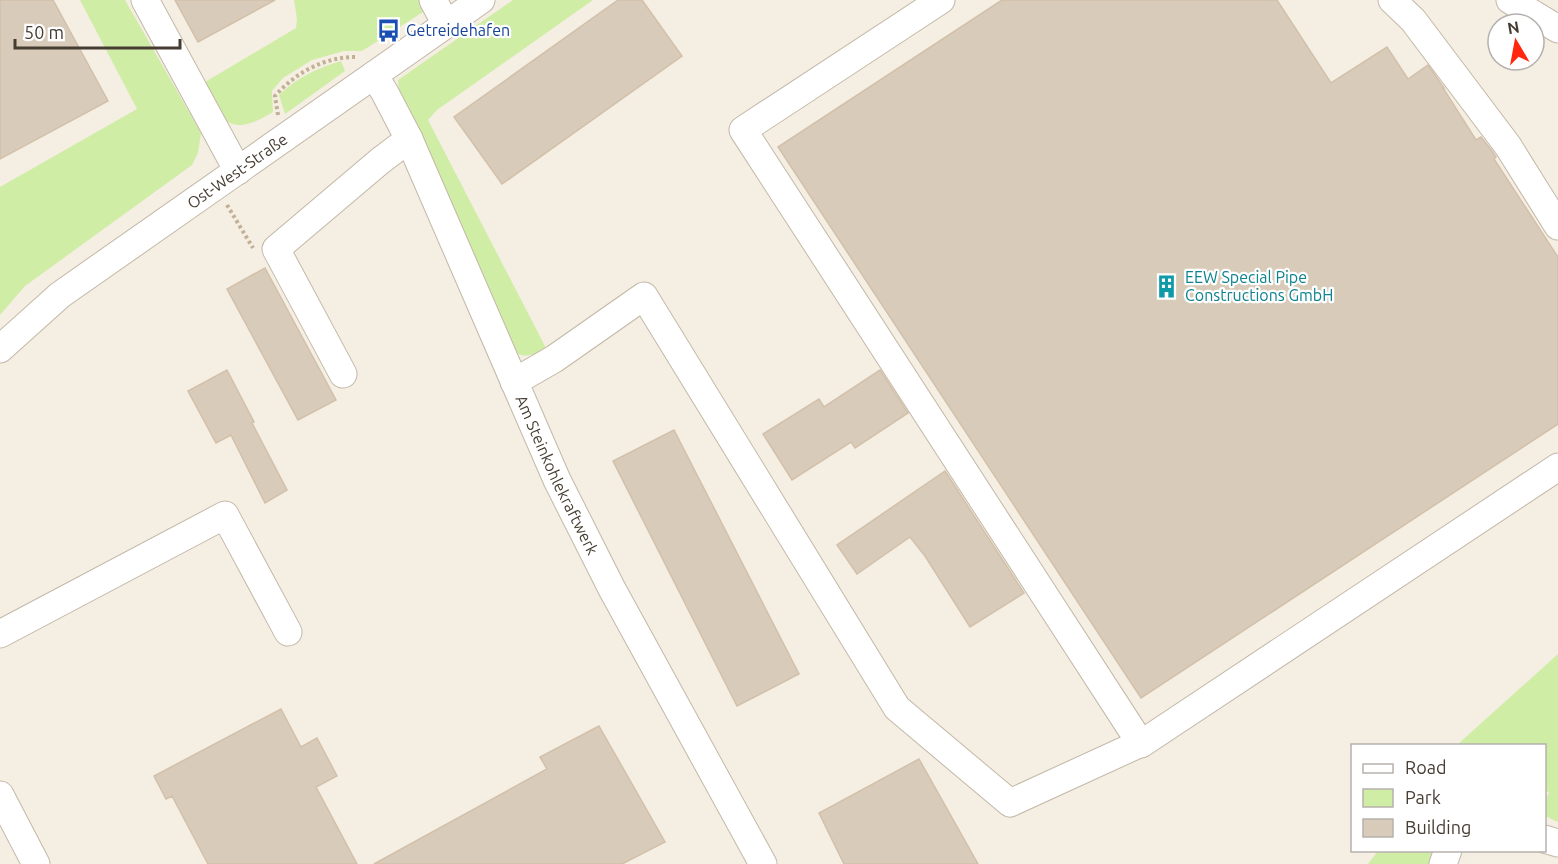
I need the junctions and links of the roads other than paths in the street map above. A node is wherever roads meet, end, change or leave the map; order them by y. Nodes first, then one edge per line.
1 (145, 0) edge
2 (433, 0) edge
3 (481, 0) edge
4 (941, 0) edge
5 (1392, 0) edge
6 (1510, 0) edge
7 (446, 24) junction
8 (1558, 29) edge
9 (374, 75) junction
10 (409, 139) junction
11 (227, 179) junction
12 (1558, 226) edge
13 (0, 349) edge
14 (344, 374) dead end
15 (514, 382) junction
16 (1558, 467) edge
17 (288, 632) dead end
18 (0, 634) edge
19 (1141, 743) junction
20 (0, 795) edge
21 (36, 864) edge
22 (763, 864) edge

1 - 11 street
2 - 7 street
3 - 7 street, Ost-West-Straße
4 - 19 street
5 - 12 street
6 - 8 street
7 - 9 street, Ost-West-Straße
9 - 10 street, Am Steinkohlekraftwerk
9 - 11 street, Ost-West-Straße
10 - 14 street
10 - 15 street, Am Steinkohlekraftwerk
11 - 13 street, Ost-West-Straße
15 - 19 street
15 - 22 street, Am Steinkohlekraftwerk
16 - 19 street
17 - 18 street
20 - 21 street

